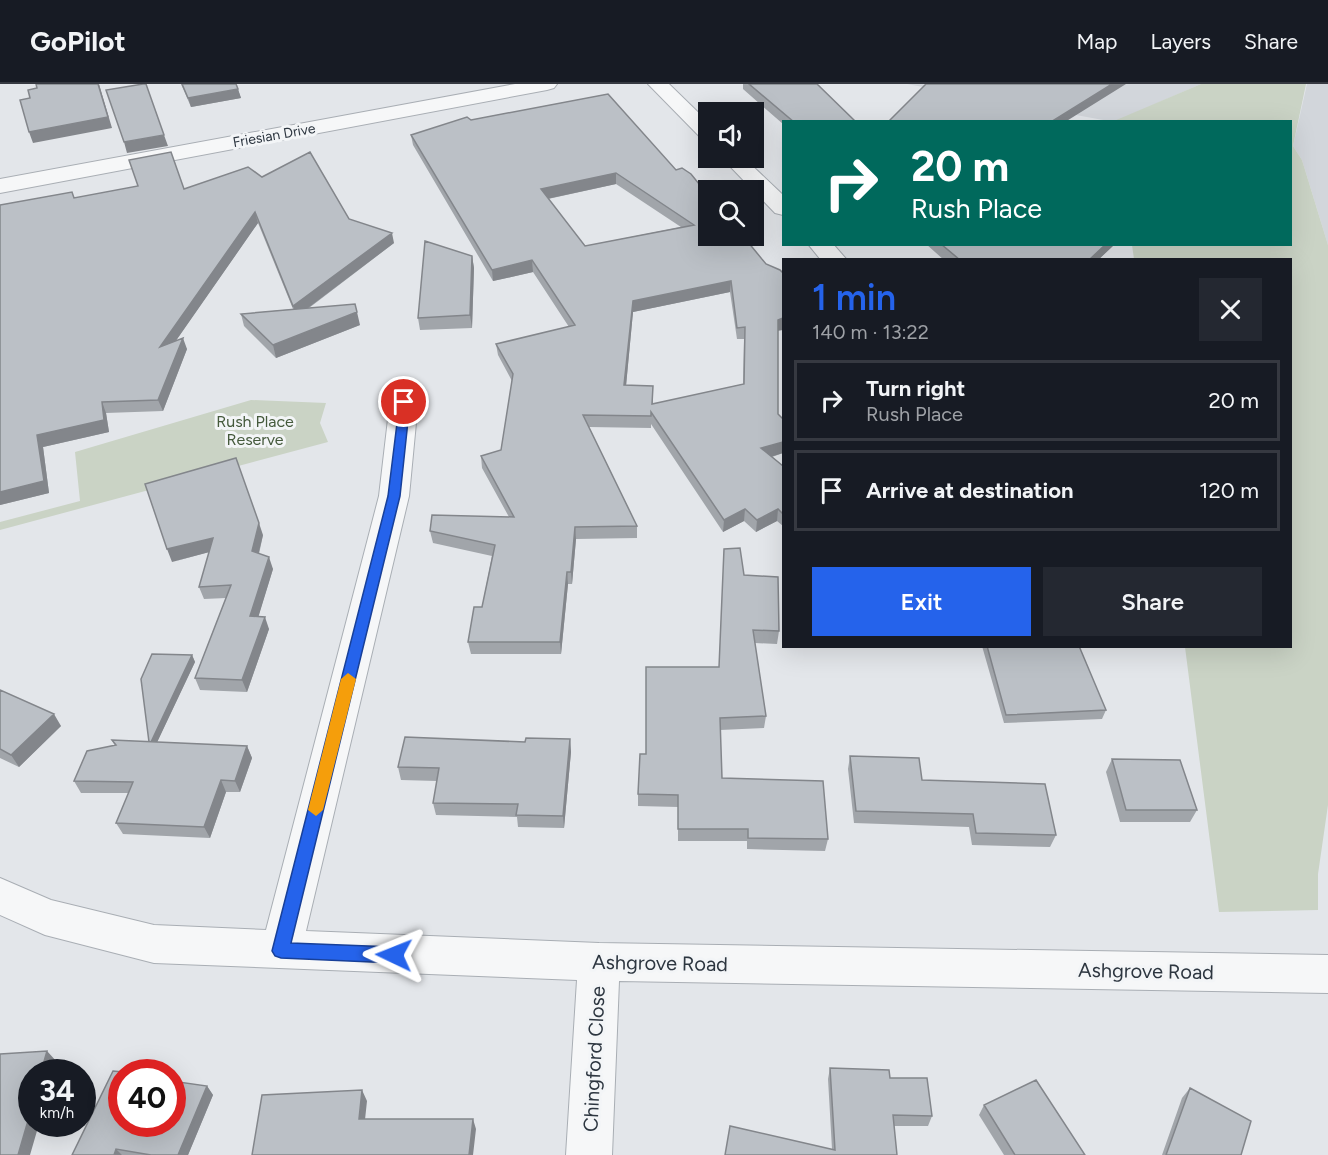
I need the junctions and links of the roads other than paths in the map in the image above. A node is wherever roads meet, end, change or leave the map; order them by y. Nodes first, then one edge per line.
1 (547, 84) edge
2 (658, 84) edge
3 (698, 124) edge
4 (742, 168) edge
5 (0, 186) edge
6 (782, 207) edge
7 (821, 246) edge
8 (833, 258) edge
9 (404, 402) dead end
10 (0, 896) edge
11 (281, 951) junction
12 (599, 962) junction
13 (1328, 974) edge
14 (589, 1155) edge

1 - 5 street, Friesian Drive
2 - 3 street
4 - 6 street
7 - 8 street
9 - 11 street
10 - 11 street, Ashgrove Road
11 - 12 street, Ashgrove Road
12 - 13 street, Ashgrove Road
12 - 14 street, Chingford Close

